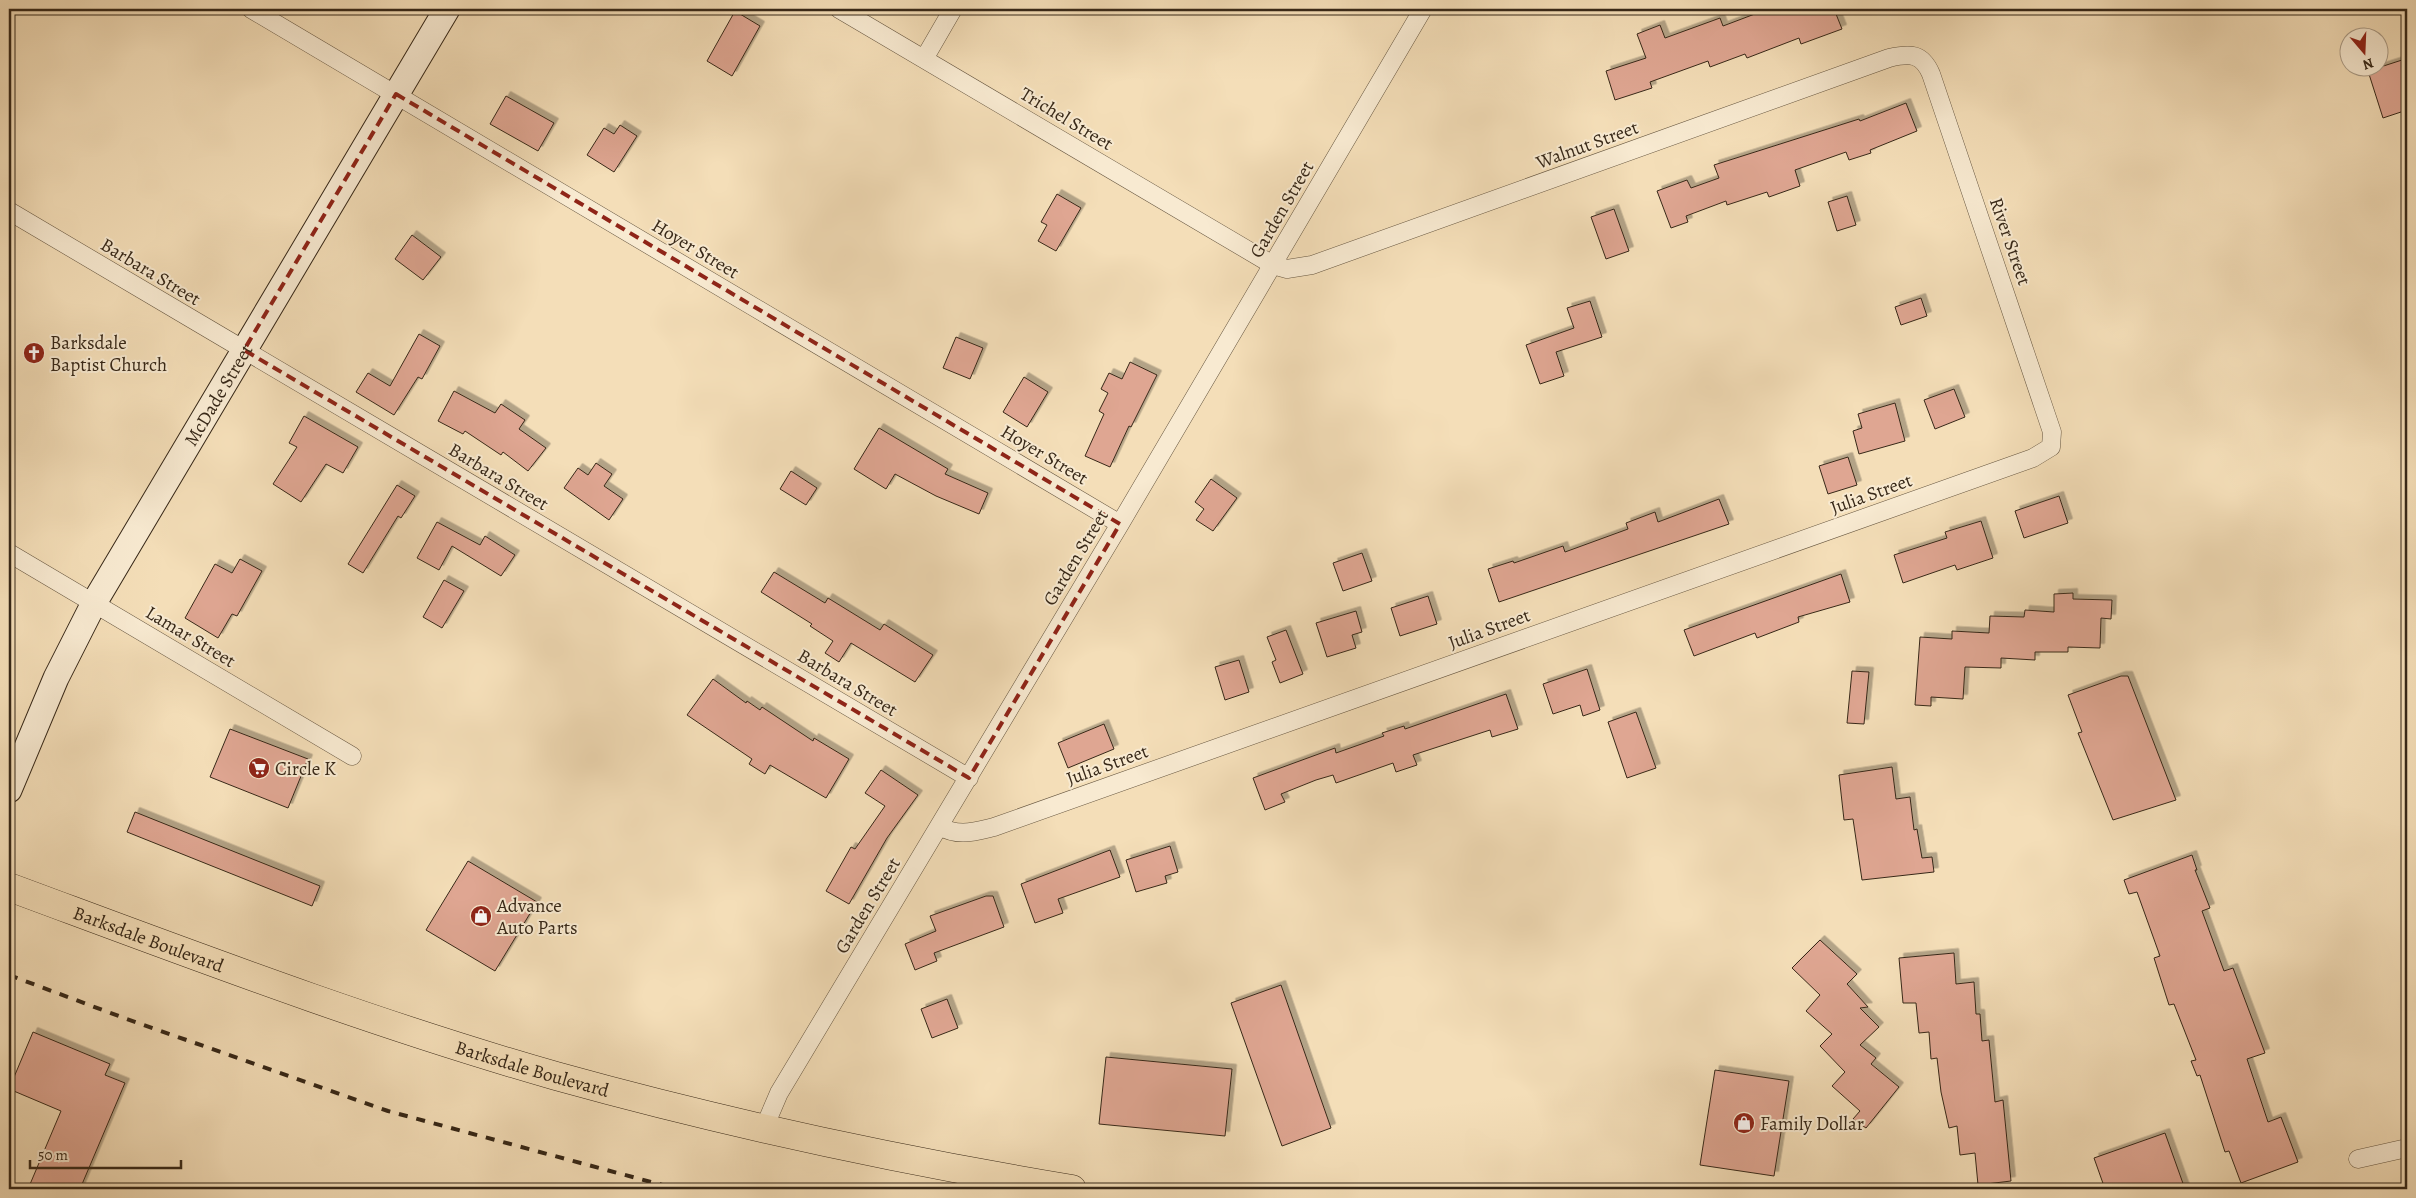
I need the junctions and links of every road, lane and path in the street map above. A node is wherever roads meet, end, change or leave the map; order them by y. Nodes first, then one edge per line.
1 (251, 9) edge
2 (447, 9) edge
3 (839, 9) edge
4 (953, 9) edge
5 (1423, 9) edge
6 (1915, 56) joint
7 (924, 59) junction
8 (396, 94) junction
9 (9, 211) edge
10 (1273, 265) junction
11 (244, 350) junction
12 (2050, 447) joint
13 (1120, 524) junction
14 (9, 553) edge
15 (94, 603) junction
16 (352, 756) dead end
17 (969, 778) junction
18 (9, 790) edge
19 (939, 826) junction
20 (9, 887) edge
21 (764, 1128) junction
22 (2407, 1148) edge
23 (2358, 1159) dead end
24 (1072, 1189) edge

1 - 8 street, Hoyer Street
2 - 8 street, McDade Street
3 - 7 street, Trichel Street
4 - 7 street
5 - 10 street, Garden Street
6 - 10 street, Walnut Street
6 - 12 street, River Street
7 - 10 street, Trichel Street
8 - 11 street, McDade Street
8 - 13 street, Hoyer Street
9 - 11 street, Barbara Street
10 - 13 street, Garden Street
11 - 15 street, McDade Street
11 - 17 street, Barbara Street
12 - 19 street, Julia Street
13 - 17 street, Garden Street
14 - 15 street, Lamar Street
15 - 16 street, Lamar Street
15 - 18 street, McDade Street
17 - 19 street, Garden Street
19 - 21 street, Garden Street
20 - 21 main road, Barksdale Boulevard
21 - 24 main road, Barksdale Boulevard
22 - 23 street

